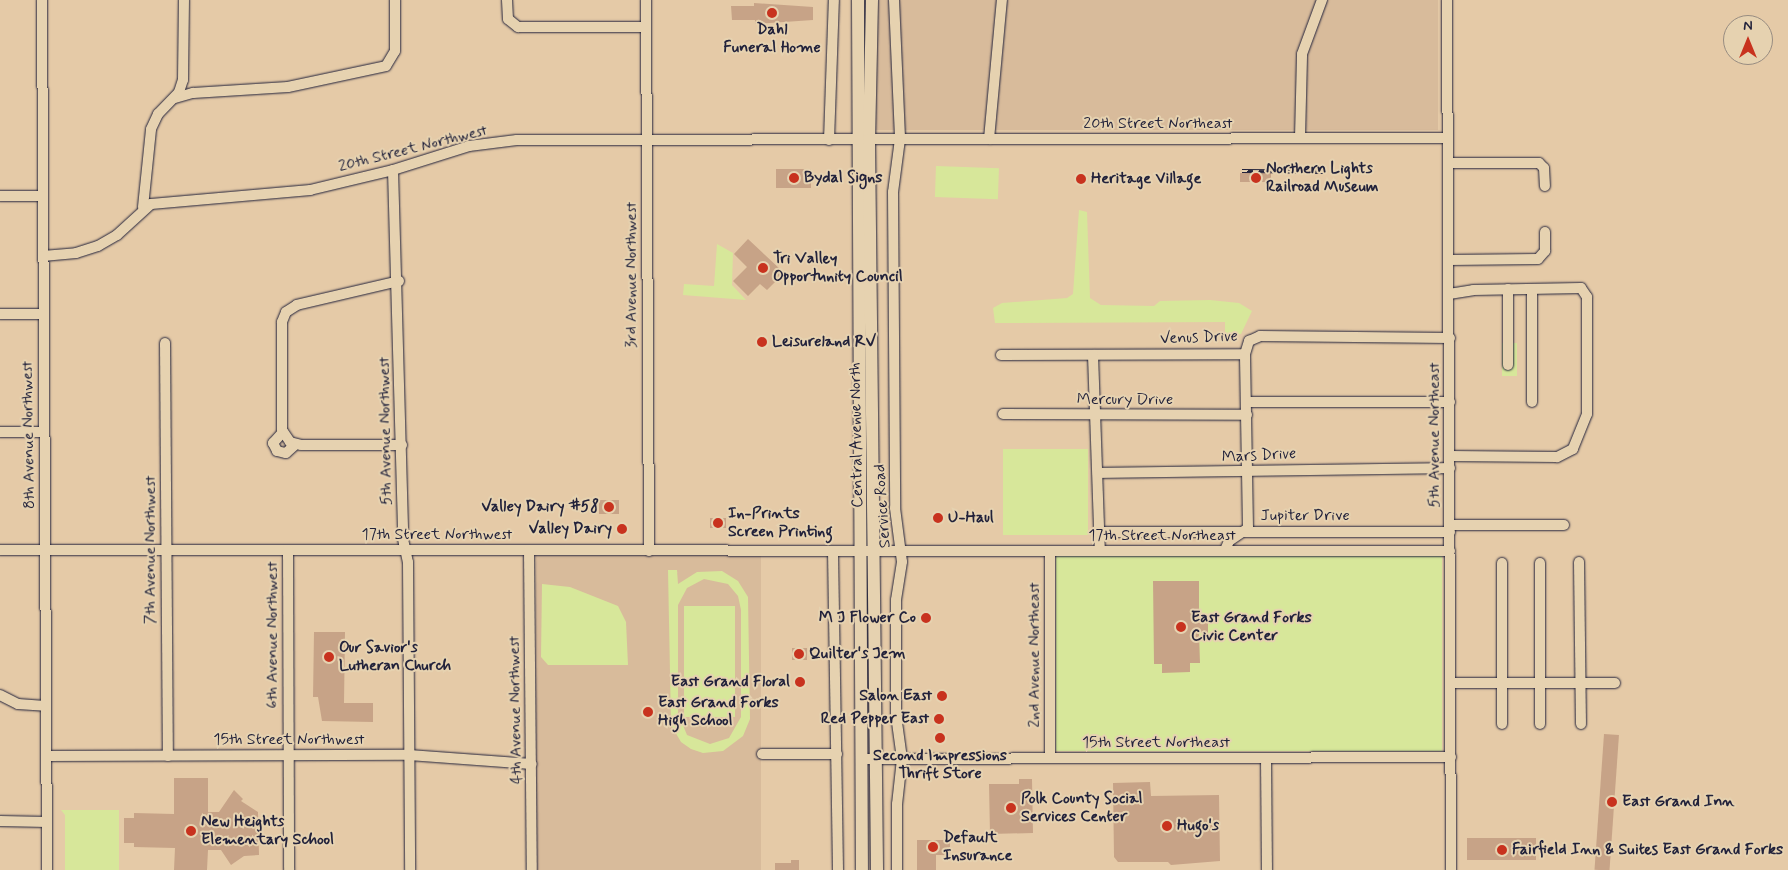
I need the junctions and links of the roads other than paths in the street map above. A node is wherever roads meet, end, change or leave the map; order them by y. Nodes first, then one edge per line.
1 (42, 0) edge
2 (184, 0) edge
3 (395, 0) edge
4 (508, 0) edge
5 (646, 0) edge
6 (834, 0) edge
7 (858, 0) edge
8 (872, 0) edge
9 (894, 0) edge
10 (1002, 0) edge
11 (1322, 0) edge
12 (1447, 0) edge
13 (646, 27) junction
14 (175, 98) junction
15 (1300, 138) junction
16 (1448, 138) junction
17 (900, 139) junction
18 (990, 139) junction
19 (646, 140) junction
20 (829, 140) junction
21 (863, 140) junction
22 (1448, 163) junction
23 (393, 170) junction
24 (1545, 186) dead end
25 (0, 196) edge
26 (42, 196) junction
27 (143, 207) junction
28 (1545, 232) dead end
29 (42, 256) junction
30 (1449, 260) junction
31 (399, 281) junction
32 (1508, 289) junction
33 (1532, 289) junction
34 (1449, 294) junction
35 (0, 314) edge
36 (42, 314) junction
37 (1450, 338) junction
38 (165, 343) dead end
39 (1245, 354) junction
40 (1001, 355) dead end
41 (1093, 356) junction
42 (1508, 365) dead end
43 (1247, 402) junction
44 (1450, 402) junction
45 (1532, 402) dead end
46 (1004, 414) dead end
47 (1093, 415) junction
48 (1246, 415) junction
49 (0, 432) edge
50 (43, 432) junction
51 (283, 432) junction
52 (296, 444) junction
53 (402, 445) junction
54 (1450, 456) junction
55 (1450, 468) junction
56 (1246, 470) junction
57 (1099, 473) junction
58 (1564, 525) dead end
59 (1450, 528) junction
60 (1247, 531) junction
61 (1099, 532) junction
62 (166, 549) junction
63 (0, 550) edge
64 (45, 550) junction
65 (288, 550) junction
66 (405, 550) junction
67 (529, 550) junction
68 (1225, 550) junction
69 (648, 551) junction
70 (833, 551) junction
71 (860, 551) junction
72 (875, 551) junction
73 (902, 551) junction
74 (1100, 551) junction
75 (1450, 551) junction
76 (1050, 552) junction
77 (1579, 562) dead end
78 (1502, 563) dead end
79 (1540, 563) dead end
80 (1503, 682) junction
81 (1541, 682) junction
82 (1580, 682) junction
83 (1451, 683) junction
84 (1615, 683) dead end
85 (0, 696) edge
86 (45, 706) junction
87 (1502, 724) dead end
88 (1540, 724) dead end
89 (1581, 724) dead end
90 (762, 754) dead end
91 (837, 754) junction
92 (289, 755) junction
93 (409, 755) junction
94 (46, 756) junction
95 (168, 756) junction
96 (1451, 757) junction
97 (1050, 758) junction
98 (1266, 758) junction
99 (861, 759) junction
100 (876, 759) junction
101 (902, 759) junction
102 (532, 764) junction
103 (0, 821) edge
104 (47, 822) junction
105 (47, 870) edge
106 (289, 870) edge
107 (410, 870) edge
108 (532, 870) edge
109 (838, 870) edge
110 (862, 870) edge
111 (877, 870) edge
112 (897, 870) edge
113 (1267, 870) edge
114 (1452, 870) edge

1 - 26 street, 8th Avenue Northwest
2 - 14 street
3 - 14 street
4 - 13 street
5 - 13 street, 3rd Avenue Northwest
6 - 20 street
7 - 21 main road, Central Avenue North
8 - 21 main road, Central Avenue North
9 - 17 street, Service Road
10 - 18 street
11 - 15 street
12 - 16 street, 5th Avenue Northeast
13 - 19 street, 3rd Avenue Northwest
14 - 27 street
15 - 16 street, 20th Street Northeast
15 - 18 street, 20th Street Northeast
16 - 22 street, 5th Avenue Northeast
17 - 18 street, 20th Street Northeast
17 - 21 street, 20th Street Northeast
17 - 73 street, Service Road
19 - 20 street, 20th Street Northwest
19 - 23 street, 20th Street Northwest
19 - 69 street, 3rd Avenue Northwest
20 - 21 street, 20th Street Northwest
21 - 71 main road, Central Avenue North
21 - 72 main road, Central Avenue North
22 - 24 street
22 - 30 street, 5th Avenue Northeast
23 - 27 street, 20th Street Northwest
23 - 31 street, 5th Avenue Northwest
25 - 26 street
26 - 29 street, 8th Avenue Northwest
27 - 29 street
28 - 30 street
29 - 36 street, 8th Avenue Northwest
30 - 34 street, 5th Avenue Northeast
31 - 51 street
31 - 53 street, 5th Avenue Northwest
32 - 33 street
32 - 34 street
32 - 42 street
33 - 45 street
33 - 54 street
34 - 37 street, 5th Avenue Northeast
35 - 36 street
36 - 50 street, 8th Avenue Northwest
37 - 39 street, Venus Drive
37 - 44 street, 5th Avenue Northeast
38 - 62 street, 7th Avenue Northwest
39 - 41 street, Venus Drive
39 - 43 street
40 - 41 street, Venus Drive
41 - 47 street
43 - 44 street
43 - 48 street
44 - 54 street, 5th Avenue Northeast
46 - 47 street, Mercury Drive
47 - 48 street, Mercury Drive
47 - 57 street
48 - 56 street
49 - 50 street
50 - 64 street, 8th Avenue Northwest
51 - 52 street
51 - 52 street
52 - 53 street
53 - 66 street, 5th Avenue Northwest
54 - 55 street, 5th Avenue Northeast
55 - 56 street, Mars Drive
55 - 59 street, 5th Avenue Northeast
56 - 57 street, Mars Drive
56 - 60 street
57 - 61 street
58 - 59 street, Jupiter Drive
59 - 60 street, Jupiter Drive
59 - 75 street, 5th Avenue Northeast
60 - 61 street, Jupiter Drive
60 - 68 street
61 - 74 street
62 - 64 street, 17th Street Northwest
62 - 65 street, 17th Street Northwest
62 - 95 street, 7th Avenue Northwest
63 - 64 street, 17th Street Northwest
64 - 86 street, 8th Avenue Northwest
65 - 66 street, 17th Street Northwest
65 - 92 street, 6th Avenue Northwest
66 - 67 street, 17th Street Northwest
66 - 93 street, 5th Avenue Northwest
67 - 69 street, 17th Street Northwest
67 - 102 street, 4th Avenue Northwest
68 - 74 street, 17th Street Northeast
68 - 75 street, 17th Street Northeast
69 - 70 street, 17th Street Northwest
70 - 71 street, 17th Street Northwest
70 - 91 street
71 - 72 street, 17th Street Northwest
71 - 99 main road, Central Avenue North
72 - 73 street, 17th Street Northeast
72 - 100 main road, Central Avenue North
73 - 76 street, 17th Street Northeast
73 - 101 street, Service Road
74 - 76 street, 17th Street Northeast
75 - 83 street, 5th Avenue Northeast
76 - 97 street, 2nd Avenue Northeast
77 - 82 street
78 - 80 street
79 - 81 street
80 - 81 street
80 - 83 street
80 - 87 street
81 - 82 street
81 - 88 street
82 - 84 street
82 - 89 street
83 - 96 street, 5th Avenue Northeast
85 - 86 street
86 - 94 street, 8th Avenue Northwest
90 - 91 street
91 - 109 street
92 - 93 street, 15th Street Northwest
92 - 95 street, 15th Street Northwest
92 - 106 street, 6th Avenue Northwest
93 - 102 street, 15th Street Northwest
93 - 107 street, 5th Avenue Northwest
94 - 95 street, 15th Street Northwest
94 - 104 street, 8th Avenue Northwest
96 - 98 street, 15th Street Northeast
96 - 114 street, 5th Avenue Northeast
97 - 98 street, 15th Street Northeast
97 - 101 street, 15th Street Northeast
98 - 113 street
99 - 100 street, 15th Street Northeast
99 - 110 main road, Central Avenue North
100 - 101 street, 15th Street Northeast
100 - 111 main road, Central Avenue North
101 - 112 street, Service Road
102 - 108 street, 4th Avenue Northwest
103 - 104 street
104 - 105 street, 8th Avenue Northwest

